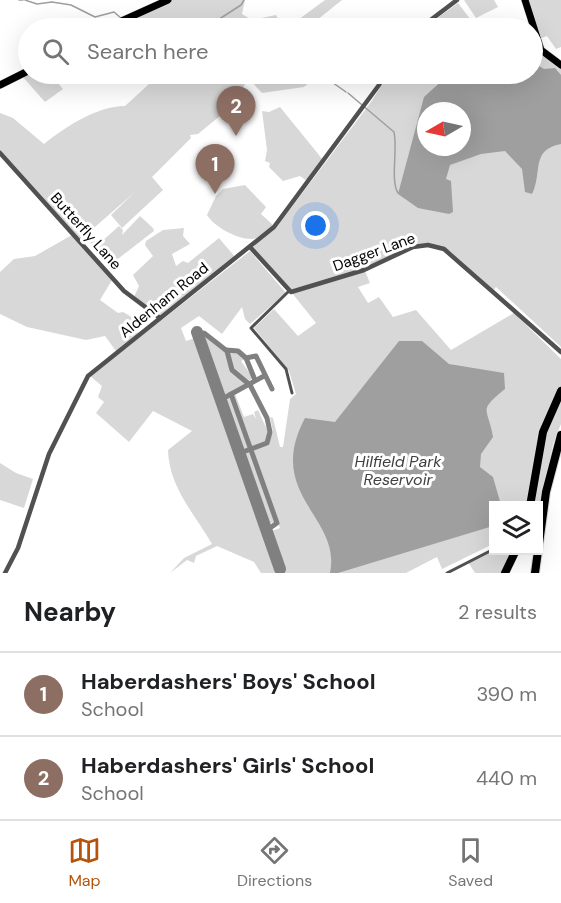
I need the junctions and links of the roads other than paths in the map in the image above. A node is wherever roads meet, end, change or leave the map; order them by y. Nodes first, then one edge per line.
1 (168, 0) edge
2 (457, 0) edge
3 (525, 0) edge
4 (126, 18) edge
5 (433, 18) edge
6 (531, 18) edge
7 (543, 52) edge
8 (561, 65) edge
9 (18, 76) edge
10 (378, 84) edge
11 (0, 85) edge
12 (0, 153) edge
13 (250, 247) junction
14 (289, 291) junction
15 (160, 318) junction
16 (561, 352) edge
17 (561, 391) edge
18 (292, 393) dead end
19 (561, 435) edge
20 (561, 449) edge
21 (531, 501) edge
22 (489, 552) edge
23 (514, 555) edge
24 (5, 573) edge
25 (447, 573) edge
26 (505, 573) edge
27 (537, 573) edge

1 - 4 main road
2 - 5 street
3 - 6 main road
7 - 8 main road
9 - 11 main road
10 - 13 street, Aldenham Road
12 - 15 street, Butterfly Lane
13 - 14 street
13 - 15 street, Aldenham Road
14 - 16 street, Dagger Lane
14 - 18 street
15 - 24 street, Aldenham Road
17 - 21 highway
19 - 27 highway
20 - 27 highway
22 - 25 street
23 - 26 highway

